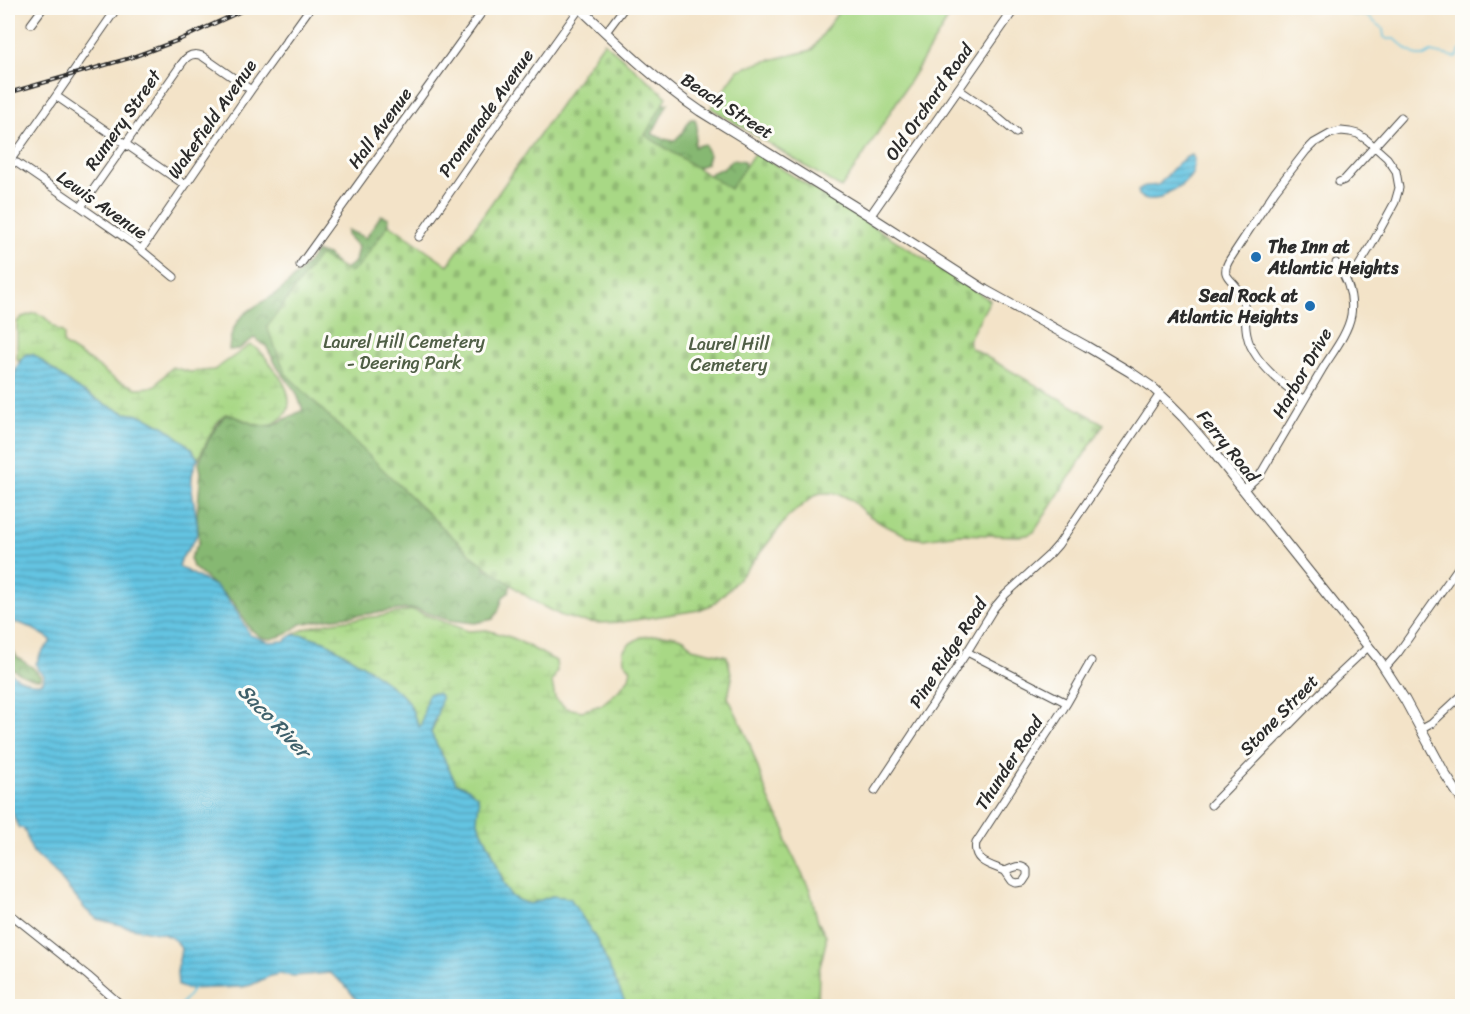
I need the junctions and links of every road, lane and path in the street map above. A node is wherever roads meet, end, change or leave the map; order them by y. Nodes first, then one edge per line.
1 (43, 8) edge
2 (106, 8) edge
3 (310, 8) edge
4 (485, 8) edge
5 (580, 8) edge
6 (624, 8) edge
7 (1014, 8) edge
8 (115, 10) edge
9 (32, 24) dead end
10 (606, 32) junction
11 (958, 89) junction
12 (251, 90) junction
13 (56, 96) junction
14 (1401, 117) dead end
15 (1016, 133) dead end
16 (124, 144) junction
17 (1375, 146) junction
18 (9, 161) edge
19 (1339, 182) dead end
20 (184, 185) junction
21 (81, 207) junction
22 (870, 216) junction
23 (419, 237) dead end
24 (141, 249) junction
25 (1336, 263) dead end
26 (300, 266) dead end
27 (174, 277) dead end
28 (1345, 277) junction
29 (1160, 394) junction
30 (1304, 400) junction
31 (1243, 490) junction
32 (1462, 562) edge
33 (1369, 646) junction
34 (967, 652) junction
35 (1091, 661) dead end
36 (1385, 668) junction
37 (1462, 695) edge
38 (1066, 703) junction
39 (1422, 729) junction
40 (875, 791) dead end
41 (1462, 801) edge
42 (1211, 805) dead end
43 (1005, 871) dead end
44 (8, 912) edge
45 (119, 1003) dead end

1 - 9 street
2 - 8 street
3 - 12 street, Wakefield Avenue
4 - 26 street, Hall Avenue
5 - 10 main road, Beach Street
5 - 23 street, Promenade Avenue
6 - 10 street
7 - 11 street, Old Orchard Road
8 - 13 street
10 - 22 main road, Beach Street
11 - 15 street
11 - 22 street, Old Orchard Road
12 - 16 street, Rumery Street
12 - 20 street, Wakefield Avenue
13 - 16 street
13 - 18 street
14 - 17 street
16 - 20 street
16 - 21 street, Rumery Street
17 - 19 street
17 - 28 street
17 - 30 street
18 - 21 street, Lewis Avenue
20 - 24 street, Wakefield Avenue
21 - 24 street, Lewis Avenue
22 - 29 main road, Ferry Road
24 - 27 street, Lewis Avenue
25 - 28 street, Harbor Drive
28 - 30 street, Harbor Drive
29 - 31 main road, Ferry Road
29 - 34 street, Pine Ridge Road
30 - 31 street, Harbor Drive
31 - 33 main road, Ferry Road
32 - 36 street
33 - 36 main road, Ferry Road
33 - 42 street, Stone Street
34 - 38 street
34 - 40 street, Pine Ridge Road
35 - 38 street, Thunder Road
36 - 39 main road, Ferry Road
37 - 39 street
38 - 43 street, Thunder Road
39 - 41 main road, Ferry Road
44 - 45 street

